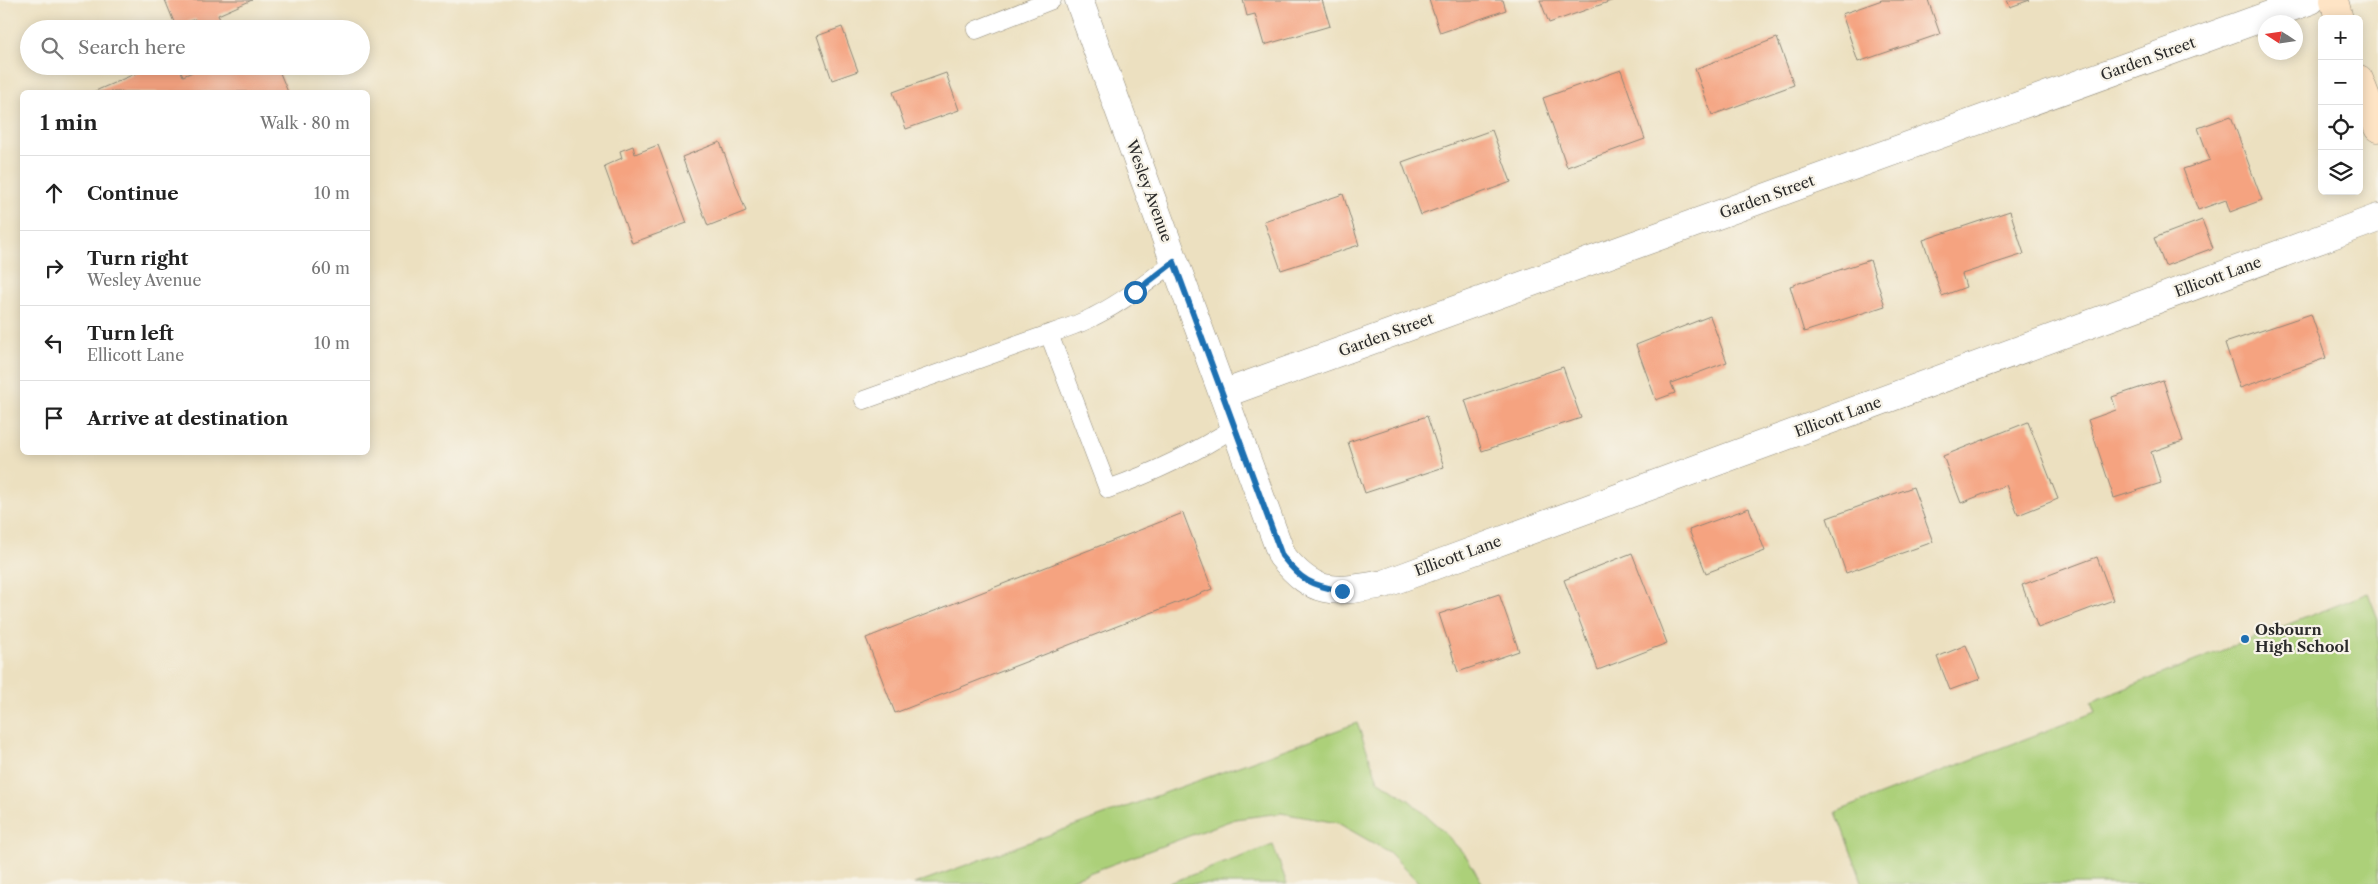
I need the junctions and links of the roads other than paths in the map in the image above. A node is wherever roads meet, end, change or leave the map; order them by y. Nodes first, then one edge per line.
1 (1052, 0) edge
2 (1079, 0) edge
3 (2311, 0) edge
4 (2334, 0) edge
5 (2338, 15) edge
6 (976, 30) dead end
7 (2363, 89) edge
8 (2378, 128) edge
9 (2378, 218) edge
10 (1174, 262) junction
11 (1049, 334) junction
12 (1223, 394) junction
13 (864, 400) dead end
14 (1235, 427) junction
15 (1297, 574) joint

1 - 6 lane
2 - 10 street, Wesley Avenue
3 - 12 street, Garden Street
4 - 5 main road
7 - 8 main road
9 - 15 street, Ellicott Lane
10 - 11 lane
10 - 12 street, Wesley Avenue
11 - 13 lane
11 - 14 lane
12 - 14 street, Wesley Avenue
14 - 15 street, Wesley Avenue

